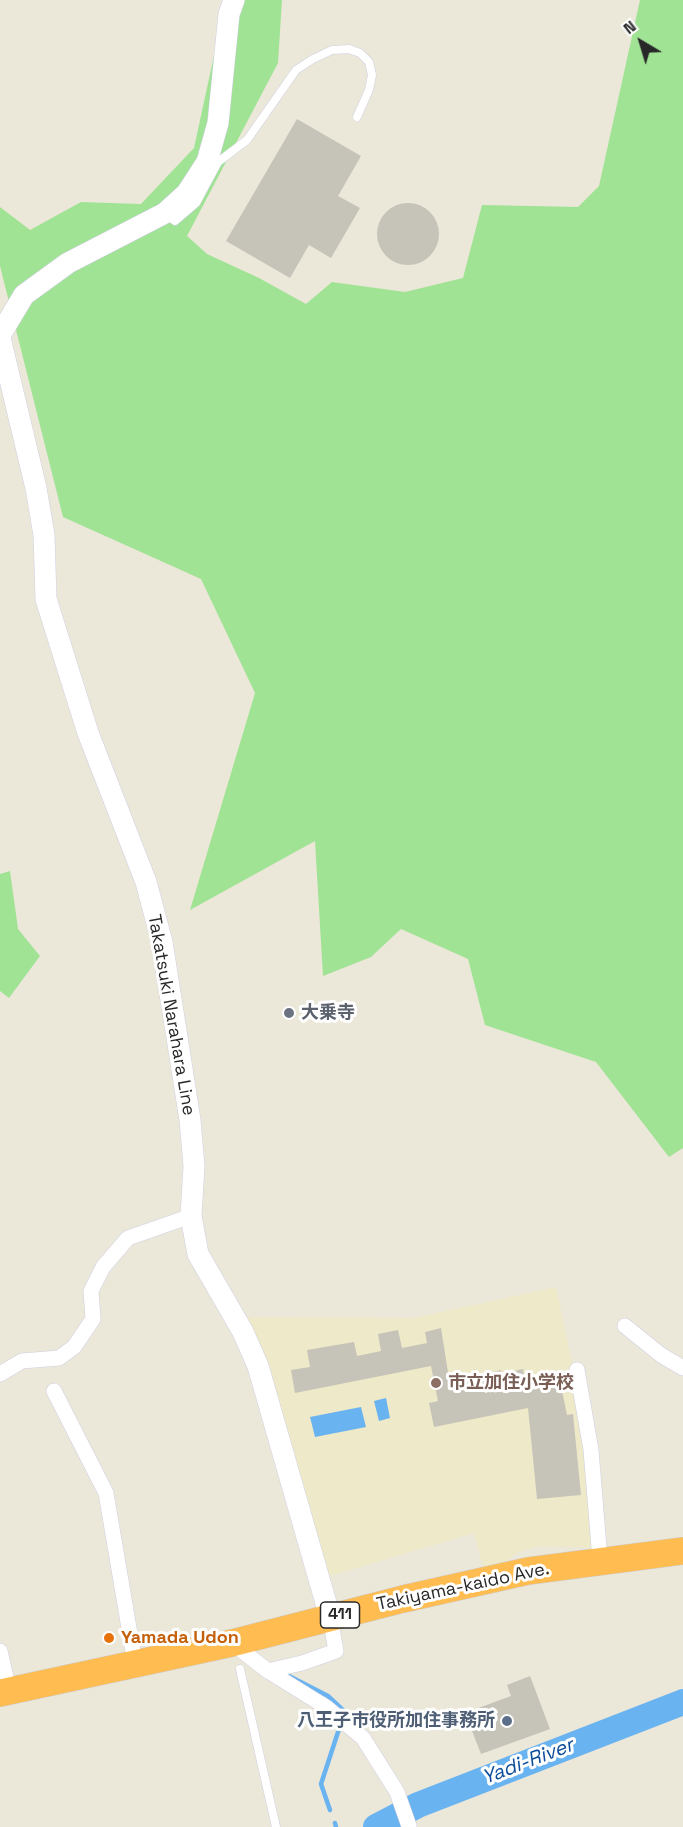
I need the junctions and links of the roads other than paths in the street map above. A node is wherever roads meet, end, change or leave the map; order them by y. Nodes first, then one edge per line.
1 (234, 0) edge
2 (357, 117) dead end
3 (165, 213) junction
4 (0, 336) edge
5 (190, 1216) junction
6 (625, 1326) dead end
7 (683, 1368) edge
8 (577, 1370) dead end
9 (0, 1374) edge
10 (54, 1391) dead end
11 (683, 1551) edge
12 (600, 1560) junction
13 (330, 1617) junction
14 (232, 1642) junction
15 (0, 1651) edge
16 (135, 1663) junction
17 (240, 1669) dead end
18 (268, 1671) junction
19 (3, 1695) edge
20 (408, 1824) dead end
21 (276, 1827) edge

1 - 3 main road, Takatsuki Narahara Line
2 - 3 lane
3 - 4 main road, Takatsuki Narahara Line
4 - 5 main road, Takatsuki Narahara Line
5 - 9 street
5 - 13 main road, Takatsuki Narahara Line
6 - 7 street
8 - 12 street
10 - 16 street
11 - 12 highway, Takiyama-kaido Ave. / 411
12 - 13 highway, Takiyama-kaido Ave. / 411
13 - 14 highway, Takiyama-kaido Ave. / 411
13 - 18 street
14 - 16 highway, Takiyama-kaido Ave. / 411
14 - 18 street
15 - 19 street
16 - 19 highway, Takiyama-kaido Ave. / 411
17 - 21 lane
18 - 20 street

